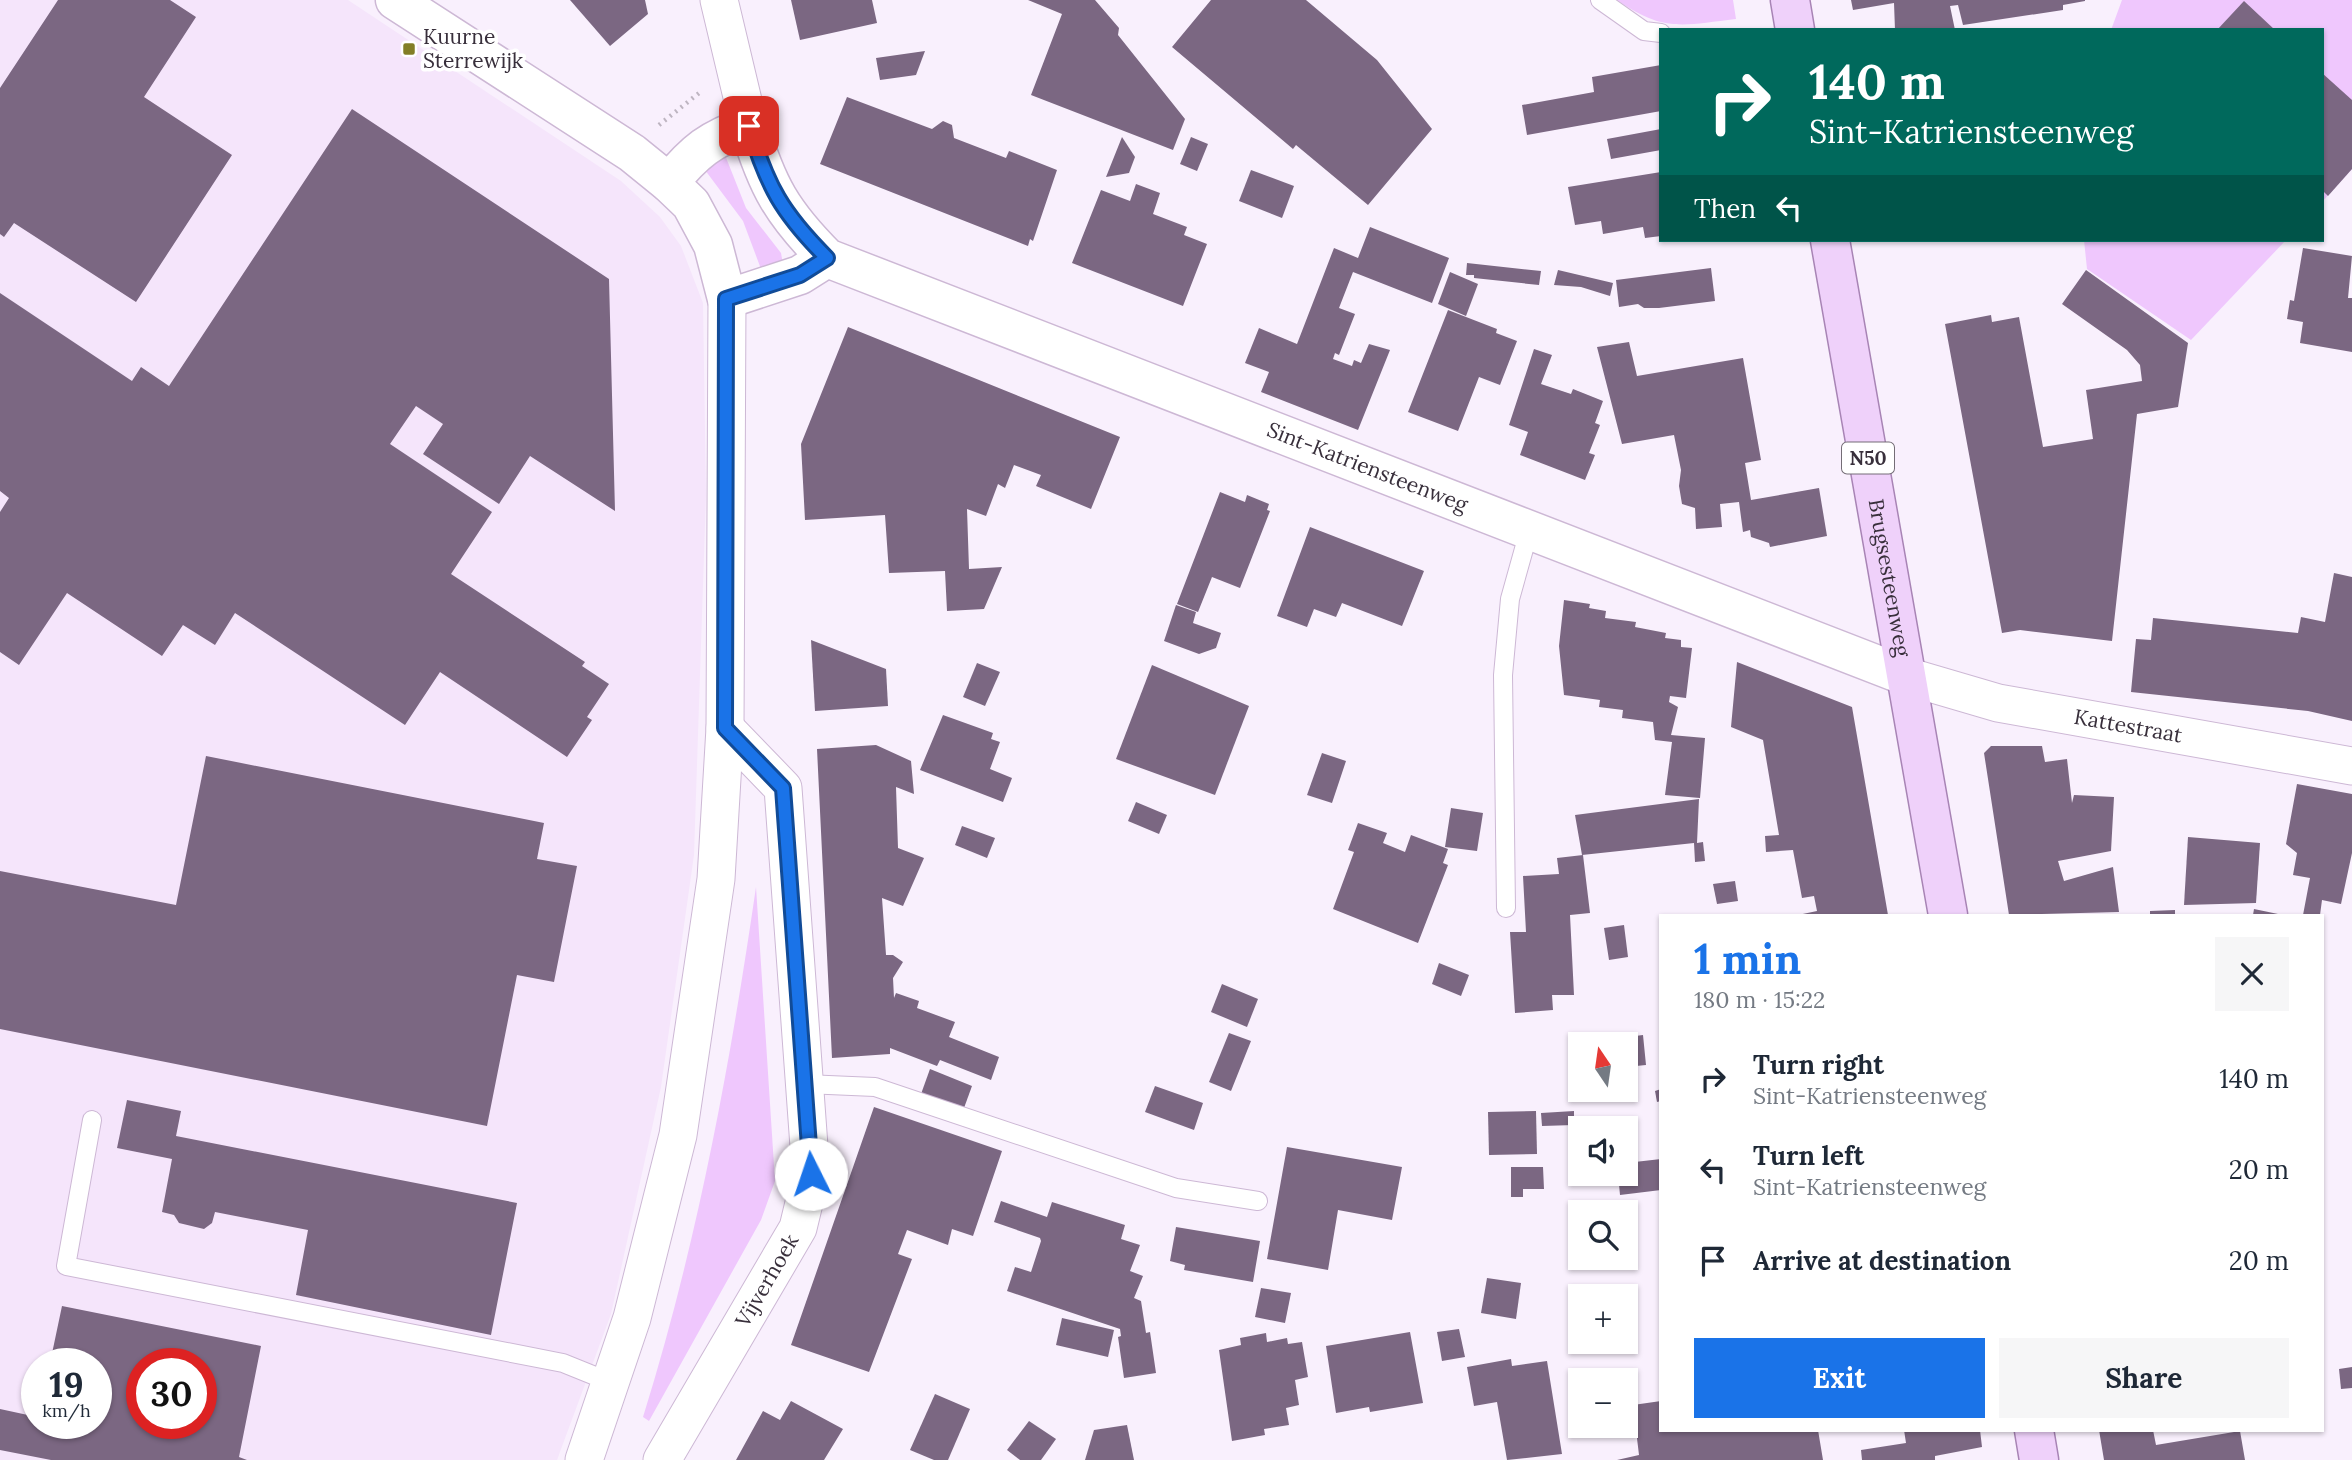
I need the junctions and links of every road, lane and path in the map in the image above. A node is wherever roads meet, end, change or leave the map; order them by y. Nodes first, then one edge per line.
1 (396, 0) edge
2 (719, 0) edge
3 (1600, 0) edge
4 (1790, 0) edge
5 (1795, 28) edge
6 (1659, 33) edge
7 (749, 126) junction
8 (669, 183) junction
9 (1830, 242) edge
10 (827, 258) junction
11 (726, 299) junction
12 (1529, 531) junction
13 (1906, 676) junction
14 (725, 728) junction
15 (2352, 766) edge
16 (1506, 908) dead end
17 (1948, 914) edge
18 (805, 1084) junction
19 (92, 1120) dead end
20 (1258, 1201) dead end
21 (610, 1382) junction
22 (2034, 1432) edge
23 (584, 1460) edge
24 (662, 1460) edge
25 (2039, 1460) edge

1 - 8 street
2 - 7 street
3 - 6 lane
4 - 5 main road
7 - 8 street
7 - 10 street, Sint-Katriensteenweg
8 - 11 street
9 - 13 main road, Brugsesteenweg / N50
10 - 11 street
10 - 12 street, Sint-Katriensteenweg
11 - 14 street
12 - 13 street, Sint-Katriensteenweg
12 - 16 lane
13 - 15 street, Kattestraat
13 - 17 main road, Brugsesteenweg / N50
14 - 18 street, Vijverhoek
14 - 21 street
18 - 20 lane
18 - 24 street, Vijverhoek
19 - 21 lane
21 - 23 street
22 - 25 main road

